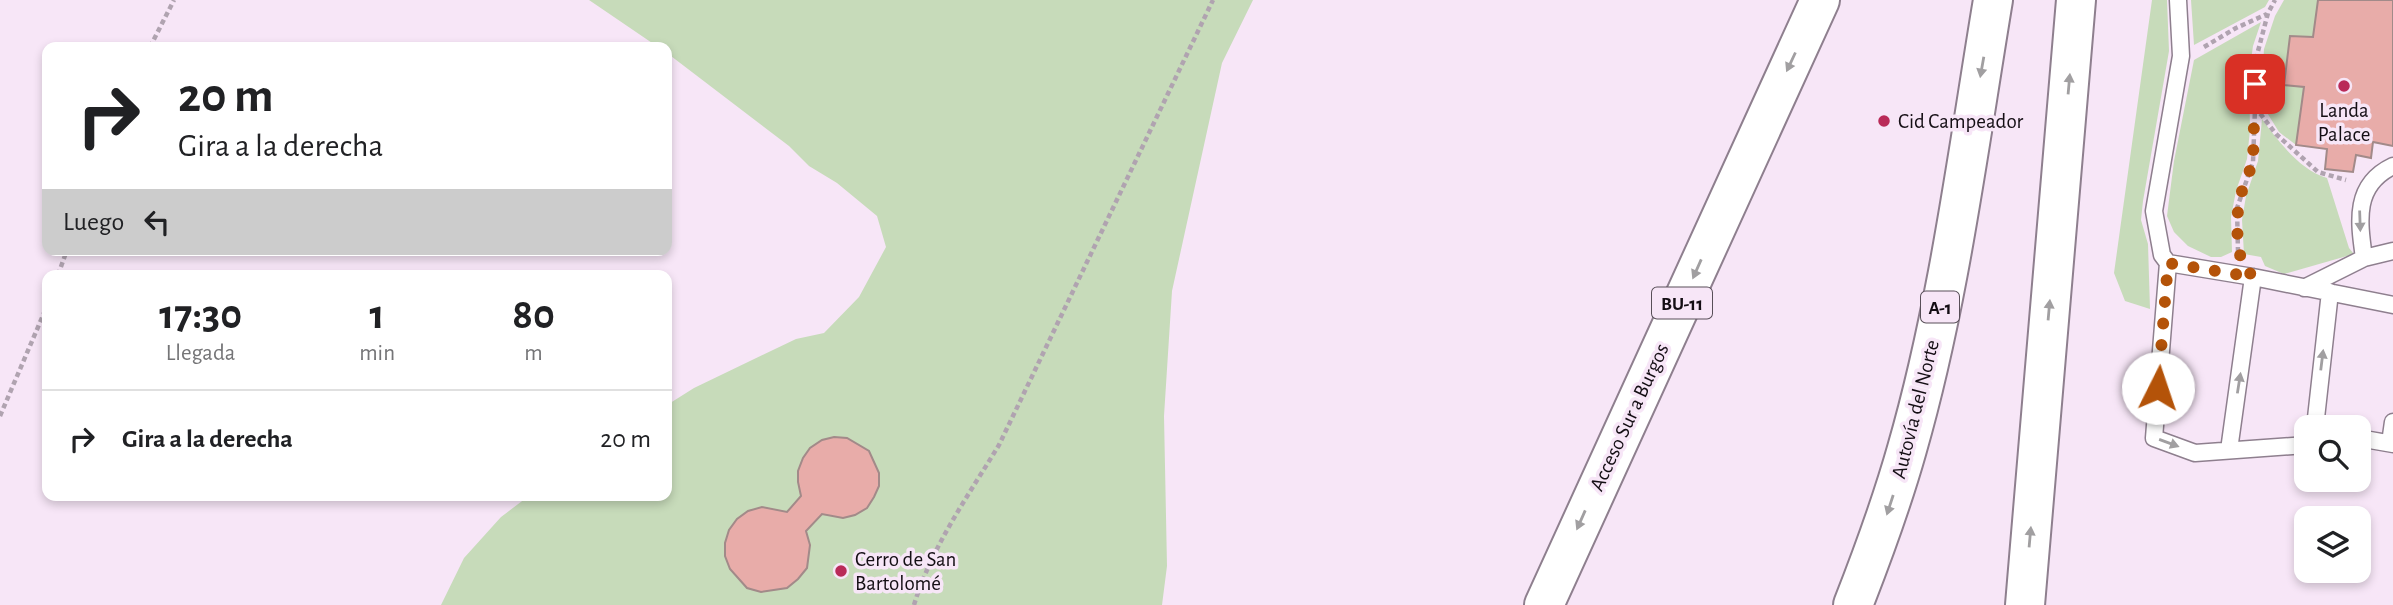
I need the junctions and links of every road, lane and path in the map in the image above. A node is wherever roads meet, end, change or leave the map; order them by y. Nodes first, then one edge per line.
1 (174, 0) edge
2 (1213, 0) edge
3 (1819, 0) edge
4 (1993, 0) edge
5 (2076, 0) edge
6 (2178, 0) edge
7 (2275, 0) edge
8 (2268, 13) junction
9 (153, 42) edge
10 (2181, 56) junction
11 (2255, 107) junction
12 (2393, 166) edge
13 (2370, 187) junction
14 (2393, 251) edge
15 (2364, 258) junction
16 (2168, 263) junction
17 (2253, 277) junction
18 (2304, 288) junction
19 (2330, 292) junction
20 (2393, 305) edge
21 (42, 318) edge
22 (2316, 415) edge
23 (0, 416) edge
24 (2393, 422) edge
25 (2371, 442) edge
26 (2392, 443) edge
27 (2294, 446) edge
28 (2229, 450) junction
29 (914, 605) edge
30 (1544, 605) edge
31 (1853, 605) edge
32 (2025, 605) edge

1 - 9 path
2 - 29 path
3 -> 30 highway, Acceso Sur a Burgos / BU-11
4 -> 31 highway, Autovía del Norte / A-1
32 -> 5 highway
6 - 10 lane
7 - 8 path
8 - 10 path
8 - 11 path
10 - 16 lane
11 - 13 path
11 - 17 path
12 - 13 lane
13 -> 15 lane
14 - 15 lane
15 - 18 lane
16 - 17 lane
16 -> 28 lane
17 - 18 lane
28 -> 17 lane
18 - 19 lane
19 - 20 lane
22 -> 19 lane
21 - 23 path
24 - 26 lane
25 - 26 lane
27 - 28 lane

